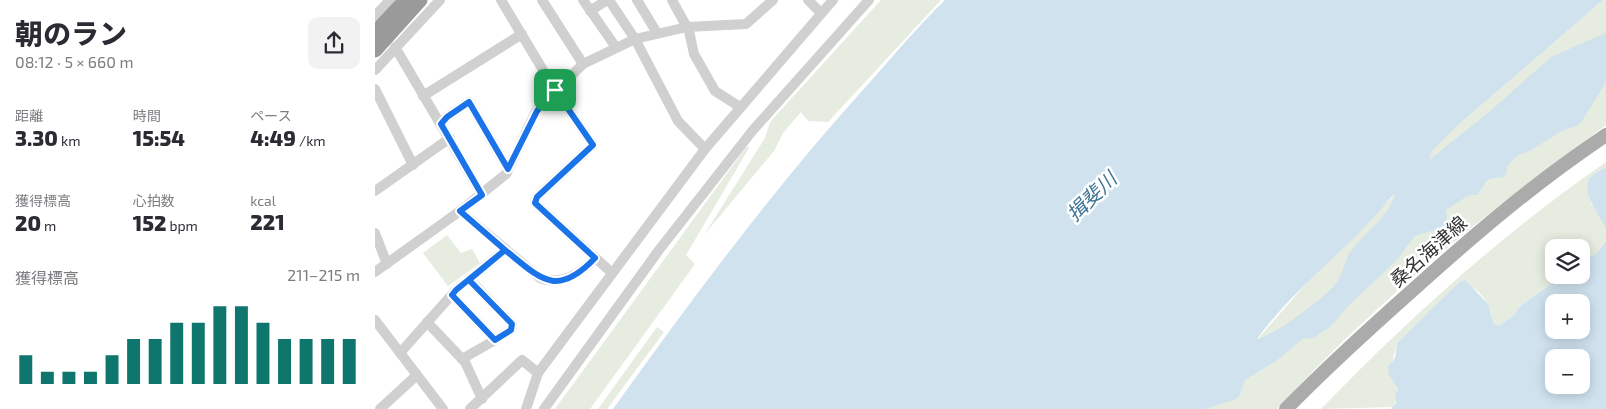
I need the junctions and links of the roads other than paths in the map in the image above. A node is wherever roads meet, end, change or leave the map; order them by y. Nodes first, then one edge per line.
1 (390, 0) edge
2 (405, 0) edge
3 (420, 0) edge
4 (440, 0) edge
5 (501, 0) edge
6 (542, 0) edge
7 (583, 0) edge
8 (608, 0) edge
9 (637, 0) edge
10 (672, 0) edge
11 (808, 0) edge
12 (833, 0) edge
13 (869, 0) edge
14 (769, 1) edge
15 (591, 11) junction
16 (821, 13) junction
17 (375, 15) edge
18 (687, 27) junction
19 (375, 33) edge
20 (657, 33) junction
21 (522, 34) junction
22 (635, 38) junction
23 (615, 46) junction
24 (395, 47) junction
25 (375, 50) edge
26 (583, 64) junction
27 (375, 70) edge
28 (375, 89) edge
29 (555, 90) junction
30 (423, 96) junction
31 (740, 107) junction
32 (441, 124) junction
33 (1606, 135) edge
34 (450, 138) junction
35 (705, 149) junction
36 (413, 165) junction
37 (508, 169) junction
38 (375, 191) edge
39 (482, 195) junction
40 (460, 211) junction
41 (375, 232) edge
42 (505, 250) junction
43 (595, 258) junction
44 (387, 264) junction
45 (375, 272) edge
46 (611, 272) junction
47 (469, 280) junction
48 (452, 295) junction
49 (375, 320) edge
50 (427, 322) junction
51 (495, 340) junction
52 (400, 353) junction
53 (462, 359) junction
54 (538, 373) junction
55 (417, 375) junction
56 (482, 399) junction
57 (380, 409) edge
58 (443, 409) edge
59 (470, 409) edge
60 (526, 409) edge
61 (544, 409) edge
62 (1286, 409) edge

1 - 17 street
2 - 19 highway
3 - 25 highway
4 - 24 street
5 - 21 street
6 - 26 street
7 - 15 street
8 - 15 street
8 - 22 street
9 - 20 street
10 - 18 street
11 - 16 street
12 - 16 street
13 - 61 street
14 - 18 street
15 - 23 street
16 - 31 street
18 - 20 street
18 - 31 street
20 - 22 street
21 - 29 street
21 - 30 street
22 - 23 street
22 - 35 street
23 - 26 street
24 - 27 street
24 - 30 street
26 - 29 street
28 - 36 street
29 - 37 street
29 - 43 street
30 - 32 street
31 - 35 street
32 - 34 street
32 - 37 street
33 - 62 main road, 桑名海津線
34 - 36 street
34 - 39 street
35 - 46 street
36 - 38 street
37 - 39 street
39 - 40 street
40 - 42 street
40 - 44 street
41 - 44 street
42 - 43 street
42 - 47 street
43 - 46 street
44 - 45 street
46 - 54 street
47 - 48 street
47 - 51 street
48 - 50 street
48 - 51 street
49 - 52 street
50 - 52 street
50 - 53 street
51 - 53 street
52 - 55 street
53 - 56 street
54 - 56 street
54 - 60 street
55 - 57 street
55 - 58 street
56 - 59 street

